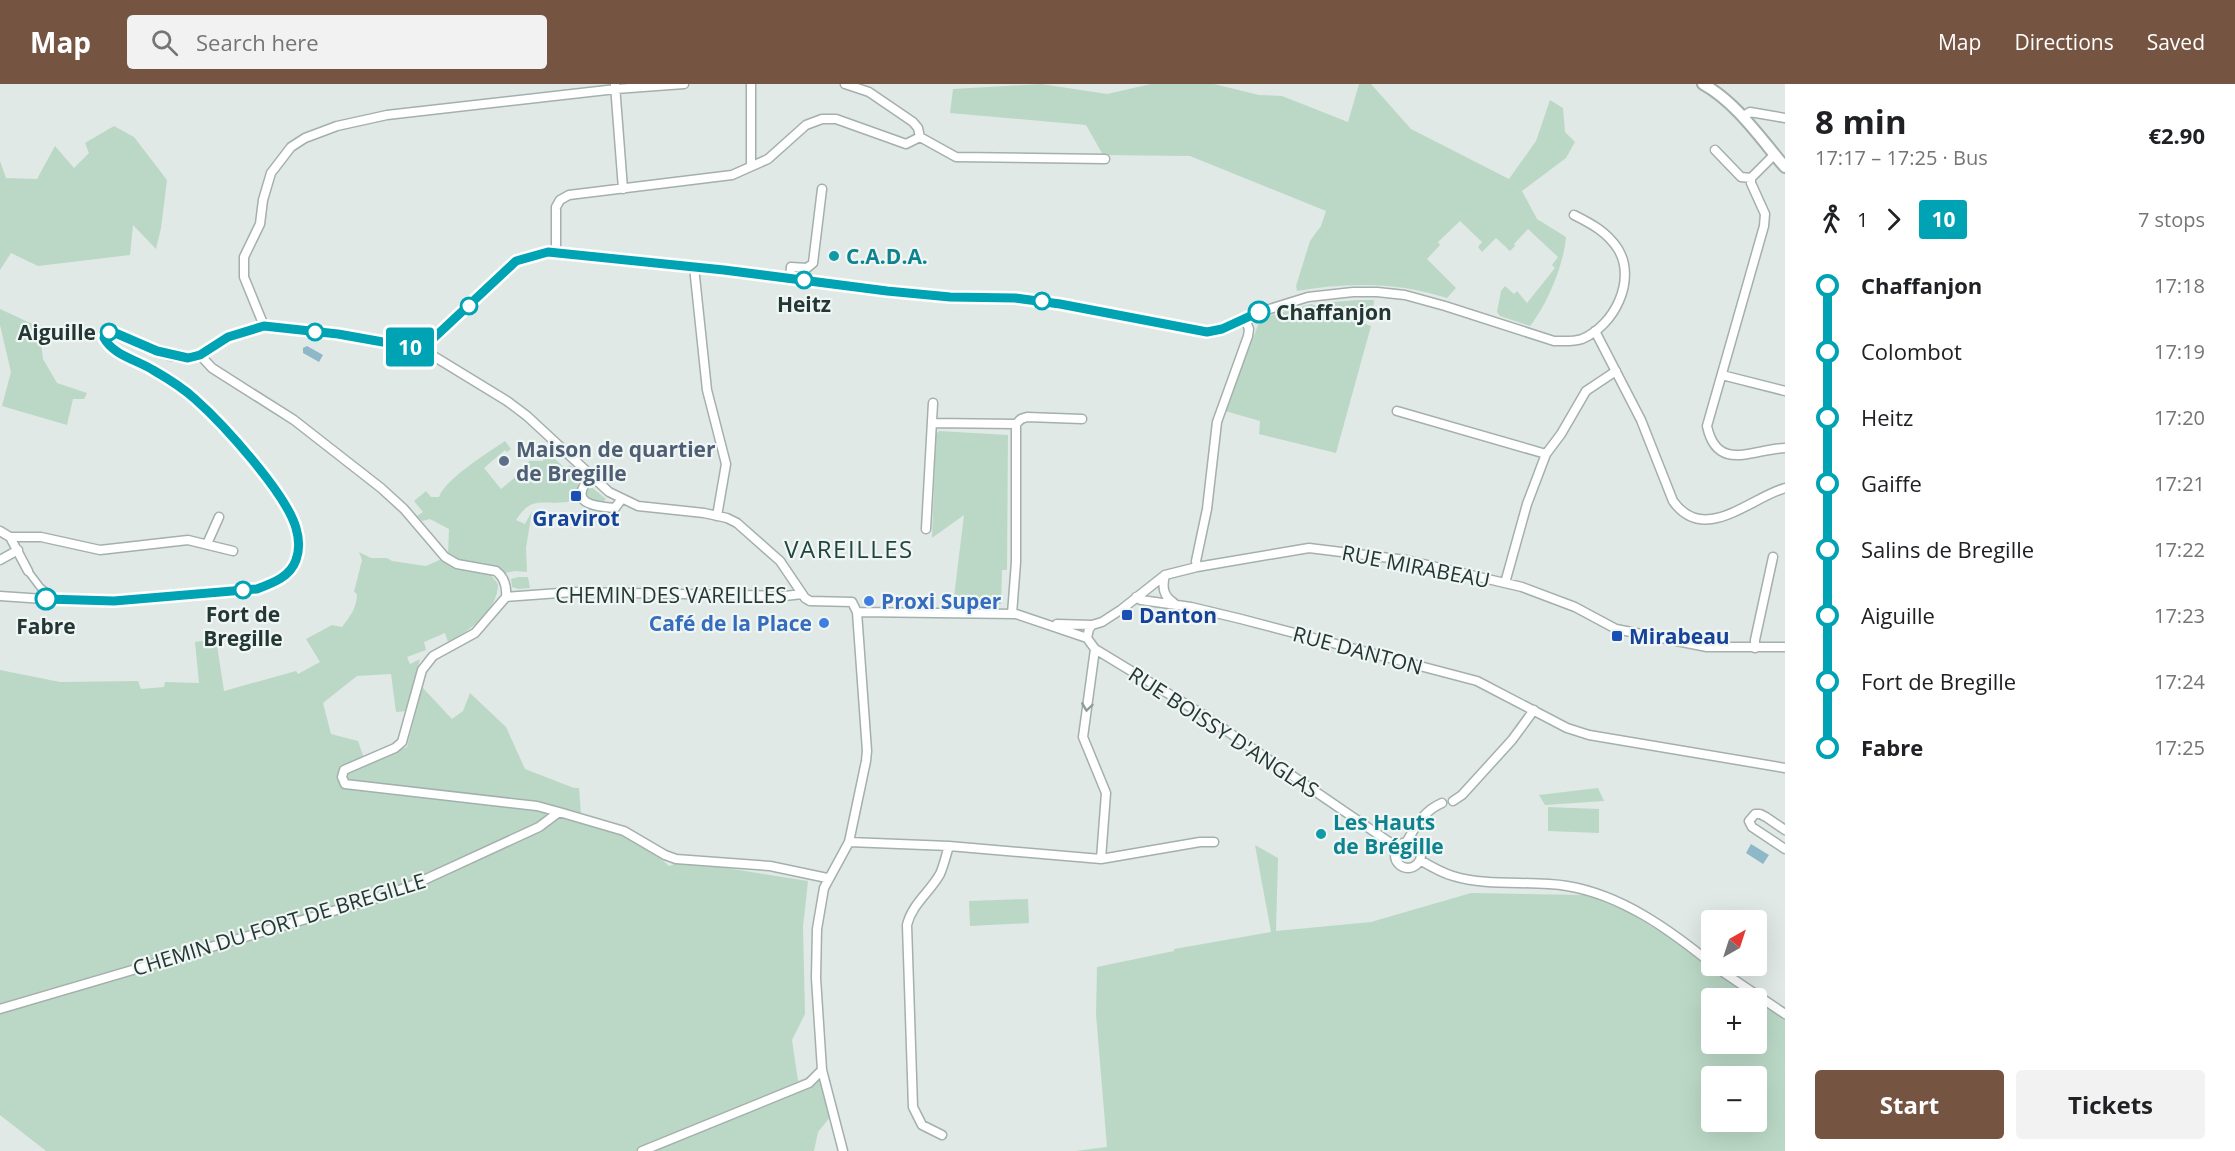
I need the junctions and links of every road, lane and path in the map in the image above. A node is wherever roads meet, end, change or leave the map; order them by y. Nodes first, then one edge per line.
1 (684, 84) edge
2 (751, 84) edge
3 (845, 84) edge
4 (1703, 84) edge
5 (615, 87) edge
6 (1742, 117) junction
7 (1785, 118) edge
8 (920, 137) junction
9 (1715, 150) dead end
10 (1774, 155) junction
11 (1105, 159) dead end
12 (751, 166) junction
13 (1785, 167) edge
14 (1751, 178) junction
15 (622, 189) junction
16 (822, 189) dead end
17 (1574, 215) dead end
18 (556, 253) junction
19 (694, 267) junction
20 (790, 279) junction
21 (1245, 319) junction
22 (264, 326) junction
23 (1595, 331) junction
24 (422, 349) junction
25 (200, 355) junction
26 (1616, 371) junction
27 (1722, 375) junction
28 (1785, 391) edge
29 (933, 403) dead end
30 (1397, 411) dead end
31 (1082, 419) dead end
32 (932, 423) junction
33 (1016, 424) junction
34 (1785, 448) edge
35 (1546, 454) junction
36 (590, 477) junction
37 (1785, 488) edge
38 (621, 500) junction
39 (717, 516) junction
40 (219, 517) dead end
41 (926, 529) dead end
42 (0, 531) edge
43 (10, 537) junction
44 (207, 544) junction
45 (18, 550) junction
46 (233, 551) dead end
47 (1773, 557) dead end
48 (0, 560) edge
49 (1197, 567) junction
50 (28, 571) joint
51 (1166, 576) junction
52 (1505, 583) junction
53 (46, 592) dead end
54 (802, 594) junction
55 (0, 596) edge
56 (506, 597) junction
57 (1136, 597) junction
58 (1177, 605) junction
59 (857, 612) junction
60 (1012, 614) junction
61 (1041, 621) junction
62 (1089, 632) junction
63 (1785, 647) edge
64 (1755, 648) junction
65 (1095, 649) junction
66 (1534, 710) junction
67 (1785, 768) edge
68 (1453, 801) dead end
69 (1442, 803) dead end
70 (559, 812) junction
71 (1785, 830) edge
72 (849, 842) junction
73 (1214, 842) dead end
74 (1402, 845) junction
75 (949, 846) junction
76 (1785, 849) edge
77 (1101, 859) junction
78 (1420, 861) junction
79 (827, 878) junction
80 (1701, 955) edge
81 (1729, 976) edge
82 (0, 1009) edge
83 (1785, 1014) edge
84 (822, 1070) junction
85 (942, 1135) dead end
86 (642, 1151) edge
87 (843, 1151) edge

1 - 5 street
2 - 12 street
3 - 8 street
4 - 6 street
5 - 15 street
5 - 22 street
6 - 7 street
6 - 10 street
8 - 11 street
8 - 12 street
9 - 14 street
10 - 13 street
10 - 14 street
12 - 15 street
14 - 27 street
15 - 18 street
16 - 20 street
17 - 23 street
18 - 19 street
18 - 24 street
19 - 20 street
19 - 39 street
20 - 21 street
21 - 23 street
21 - 49 street
22 - 24 street
22 - 25 street
23 - 26 street
24 - 36 street
25 - 55 street
25 - 56 street
26 - 35 street
26 - 37 street
27 - 28 street
27 - 34 street
29 - 32 street
30 - 35 street
31 - 33 street
32 - 33 street
32 - 41 street
33 - 60 street
35 - 52 street
36 - 38 street
36 - 38 street
38 - 39 street
39 - 54 street
40 - 44 street
42 - 43 street
43 - 44 street
43 - 45 street
44 - 46 street
45 - 48 street
45 - 50 street
47 - 64 street
49 - 51 street, RUE MIRABEAU
49 - 52 street, RUE MIRABEAU
50 - 53 street
51 - 57 street, RUE MIRABEAU
51 - 58 street
52 - 64 street, RUE MIRABEAU
54 - 56 street, CHEMIN DES VAREILLES
54 - 59 street, CHEMIN DES VAREILLES
56 - 70 street
57 - 58 street, RUE DANTON
57 - 62 street, RUE MIRABEAU
58 - 66 street, RUE DANTON
59 - 60 street, CHEMIN DES VAREILLES
59 - 72 street
60 - 61 street, CHEMIN DES VAREILLES
61 - 62 street, CHEMIN DES VAREILLES
61 - 62 street, CHEMIN DES VAREILLES
62 - 65 street, RUE BOISSY D'ANGLAS
63 - 64 street, RUE MIRABEAU
65 - 74 street, RUE BOISSY D'ANGLAS
65 -> 77 street
66 - 67 street, RUE DANTON
66 - 68 street
69 - 74 street
70 - 79 street
70 - 82 street, CHEMIN DU FORT DE BREGILLE
71 - 76 street
72 - 75 street
72 - 79 street
73 - 77 street
74 - 78 street
74 - 78 street
75 - 77 street
75 - 85 street
78 - 80 street
79 - 84 street
81 - 83 street
84 - 86 street
84 - 87 street

